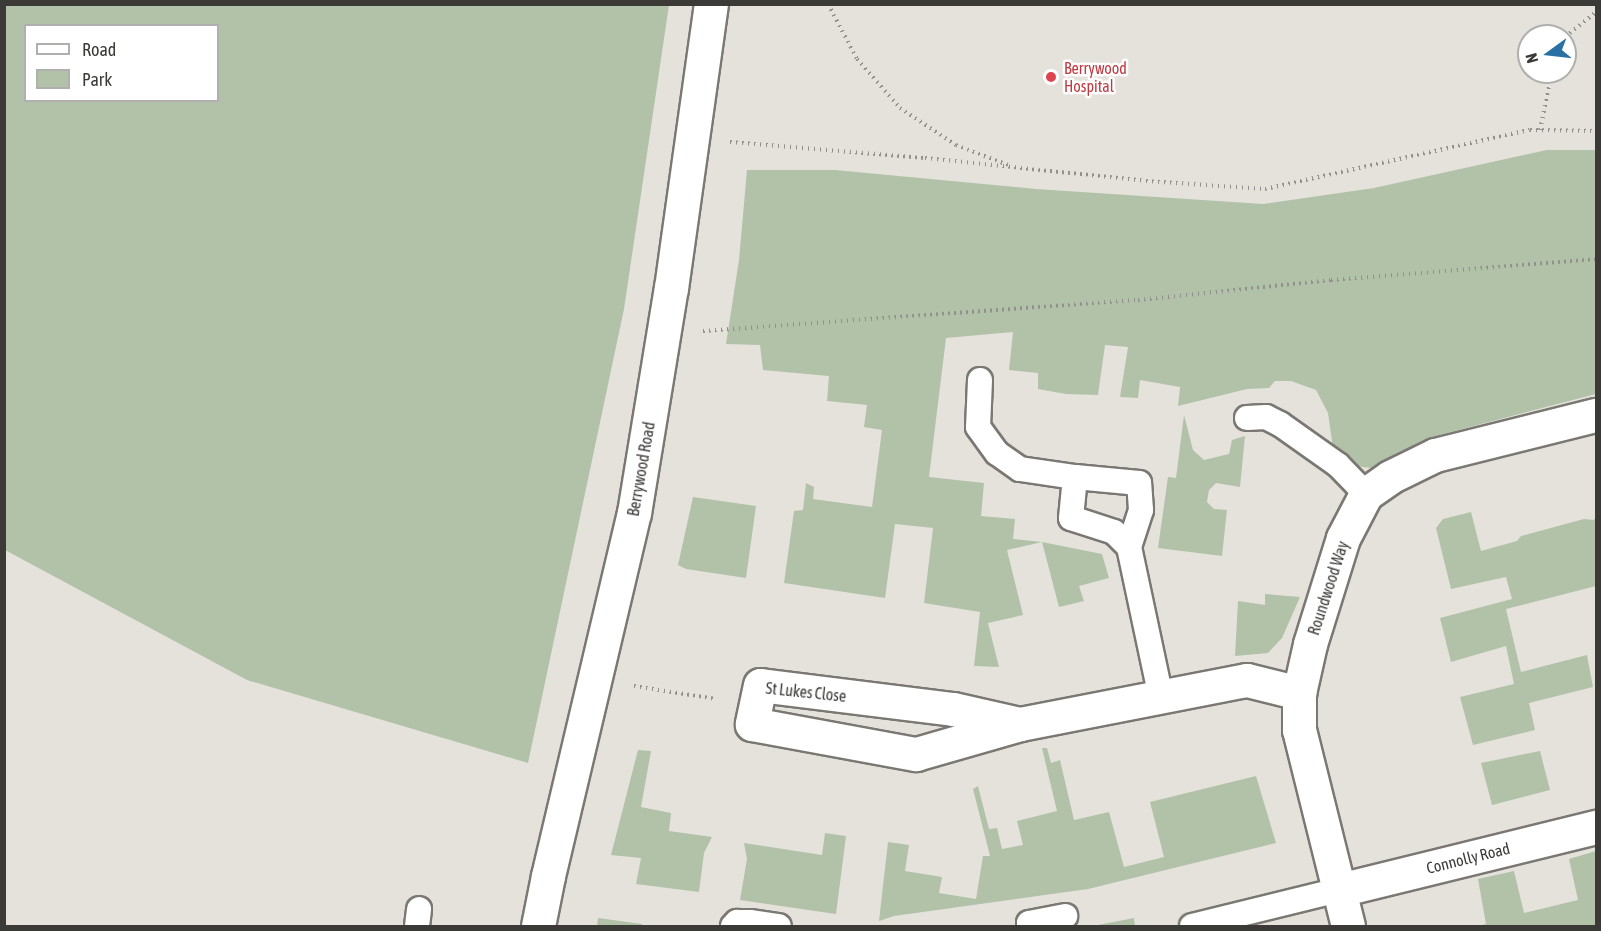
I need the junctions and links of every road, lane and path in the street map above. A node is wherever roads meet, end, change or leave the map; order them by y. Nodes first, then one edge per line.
1 (711, 4) edge
2 (828, 4) edge
3 (1596, 12) edge
4 (1577, 27) edge
5 (1550, 84) edge
6 (1540, 130) junction
7 (1596, 131) edge
8 (692, 137) junction
9 (1018, 168) junction
10 (1596, 259) edge
11 (703, 331) dead end
12 (980, 380) dead end
13 (1596, 415) edge
14 (1247, 418) dead end
15 (1075, 477) junction
16 (1366, 494) junction
17 (1129, 547) junction
18 (629, 685) dead end
19 (1299, 693) junction
20 (1161, 698) junction
21 (725, 700) dead end
22 (1020, 724) junction
23 (1596, 827) edge
24 (1339, 890) junction
25 (1065, 916) dead end
26 (538, 927) edge
27 (733, 927) edge
28 (779, 927) edge
29 (1030, 927) edge
30 (1192, 927) edge
31 (1348, 927) edge

1 - 8 street, Berrywood Road
2 - 9 path
3 - 4 path
5 - 6 path
6 - 7 path
6 - 9 path
8 - 9 path
8 - 26 street, Berrywood Road
10 - 11 path
12 - 15 lane
13 - 16 street, Roundwood Way
14 - 16 lane
15 - 17 lane
15 - 17 lane
16 - 19 street, Roundwood Way
17 - 20 lane
18 - 21 path
19 - 20 street, St Lukes Close
19 - 24 street, Roundwood Way
20 - 22 street, St Lukes Close
22 - 22 street, St Lukes Close
23 - 24 street, Connolly Road
24 - 30 lane
24 - 31 street, Roundwood Way
25 - 29 lane
27 - 28 lane

